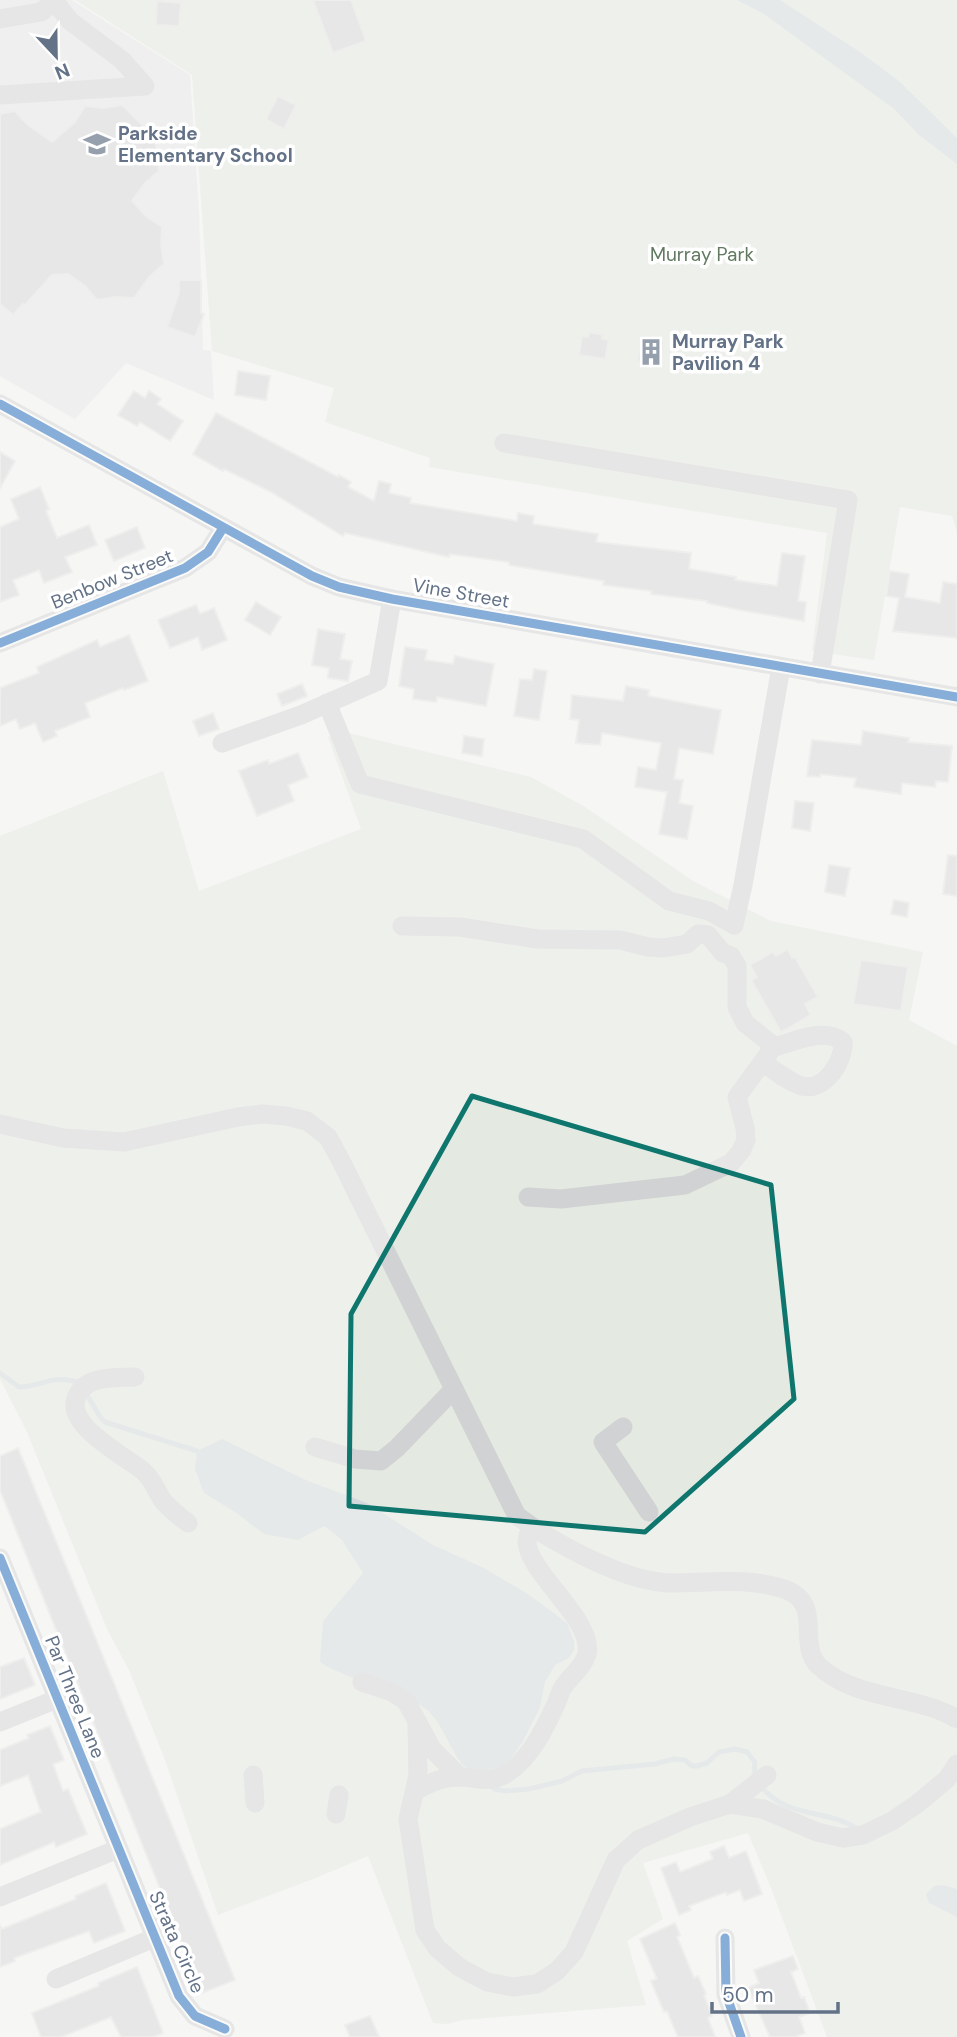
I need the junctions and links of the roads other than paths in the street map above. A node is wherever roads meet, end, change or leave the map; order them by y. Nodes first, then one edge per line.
1 (56, 1) edge
2 (0, 19) edge
3 (0, 95) edge
4 (0, 404) edge
5 (504, 443) dead end
6 (223, 528) junction
7 (392, 599) junction
8 (0, 643) edge
9 (781, 667) junction
10 (820, 674) junction
11 (957, 697) edge
12 (327, 703) junction
13 (222, 743) dead end
14 (402, 926) dead end
15 (0, 1124) edge
16 (528, 1197) dead end
17 (135, 1377) dead end
18 (454, 1389) junction
19 (623, 1427) dead end
20 (315, 1447) dead end
21 (649, 1511) dead end
22 (188, 1523) dead end
23 (531, 1527) junction
24 (0, 1558) edge
25 (362, 1682) dead end
26 (57, 1699) junction
27 (957, 1719) edge
28 (0, 1722) edge
29 (417, 1722) junction
30 (957, 1764) edge
31 (253, 1775) dead end
32 (767, 1775) dead end
33 (460, 1777) junction
34 (415, 1791) junction
35 (255, 1803) dead end
36 (730, 1804) junction
37 (118, 1849) junction
38 (0, 1898) edge
39 (154, 1938) junction
40 (725, 1938) dead end
41 (56, 1979) dead end
42 (225, 2029) dead end
43 (741, 2037) edge

1 - 2 street
1 - 3 street
4 - 6 street, Vine Street
5 - 10 street
6 - 7 street, Vine Street
6 - 8 street, Benbow Street
7 - 9 street, Vine Street
7 - 12 street
9 - 10 street, Vine Street
9 - 12 street
10 - 11 street, Vine Street
12 - 13 street
14 - 16 street
15 - 18 street
17 - 22 street
18 - 20 street
18 - 23 street
19 - 21 street
23 - 27 street
23 - 33 street
24 - 26 street, Par Three Lane
25 - 29 street
26 - 28 street
26 - 37 street, Par Three Lane
29 - 33 street
29 - 34 street
30 - 36 street
31 - 35 street
32 - 36 street
33 - 34 street
34 - 36 street
37 - 38 street
37 - 39 street, Strata Circle
39 - 41 street
39 - 42 street, Strata Circle
40 - 43 street

